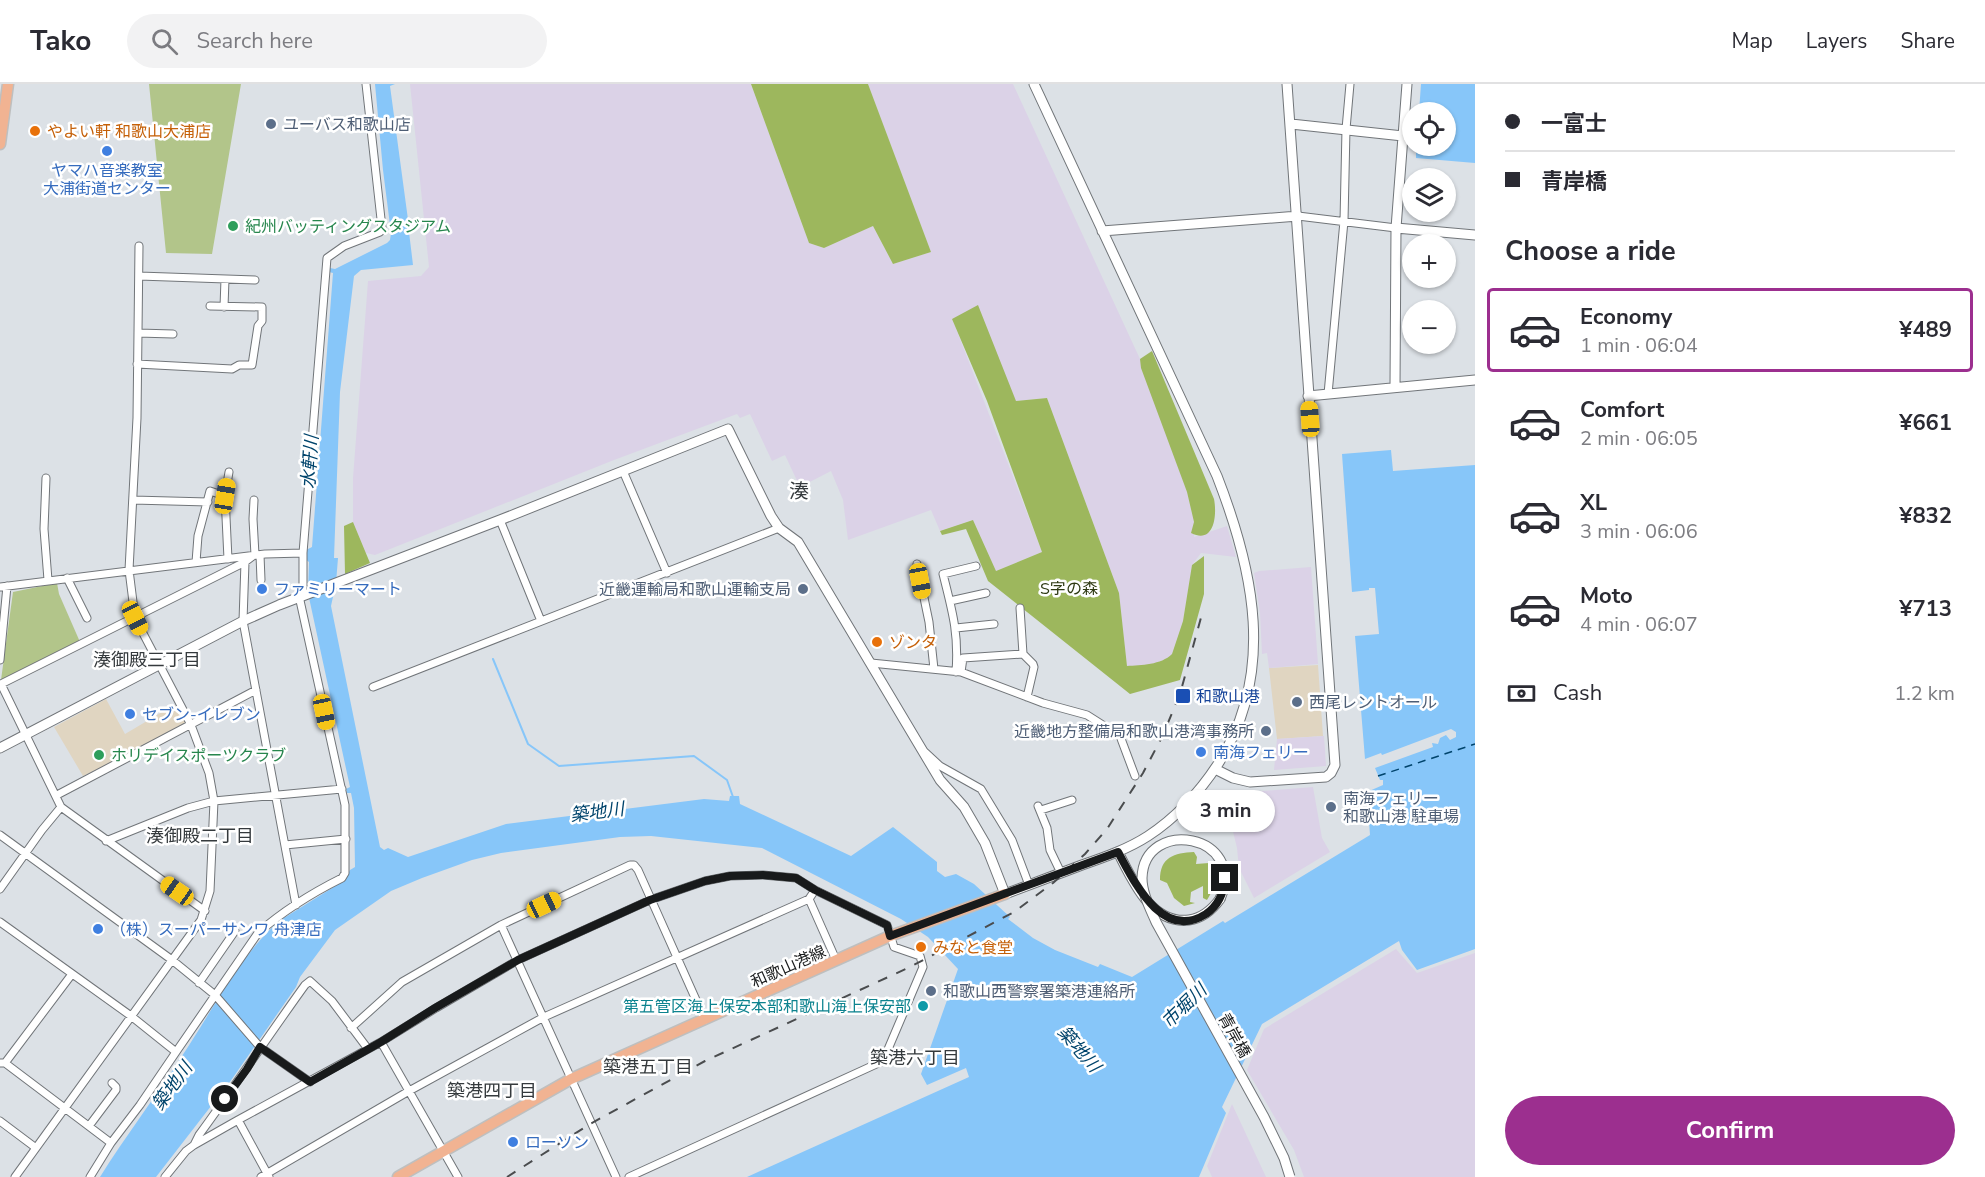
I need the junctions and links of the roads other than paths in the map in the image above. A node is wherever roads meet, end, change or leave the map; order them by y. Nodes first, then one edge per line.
1 (8, 84) edge
2 (366, 84) edge
3 (1034, 84) edge
4 (1287, 84) edge
5 (1350, 84) edge
6 (1407, 84) edge
7 (1406, 102) edge
8 (1291, 124) junction
9 (1346, 129) junction
10 (1402, 136) edge
11 (0, 144) edge
12 (1402, 149) edge
13 (1298, 216) junction
14 (1344, 221) junction
15 (1396, 228) junction
16 (1102, 231) junction
17 (1475, 235) edge
18 (139, 246) dead end
19 (139, 276) junction
20 (225, 279) junction
21 (255, 280) dead end
22 (210, 306) dead end
23 (224, 307) junction
24 (138, 333) junction
25 (173, 334) dead end
26 (137, 364) junction
27 (1475, 380) edge
28 (1395, 387) junction
29 (1328, 394) junction
30 (1308, 396) junction
31 (623, 471) junction
32 (229, 472) dead end
33 (46, 478) dead end
34 (225, 496) junction
35 (133, 500) junction
36 (254, 500) dead end
37 (208, 502) junction
38 (500, 520) junction
39 (779, 528) junction
40 (303, 553) junction
41 (256, 555) junction
42 (228, 558) junction
43 (196, 562) junction
44 (245, 562) junction
45 (917, 564) dead end
46 (976, 566) dead end
47 (129, 570) junction
48 (667, 573) junction
49 (67, 578) junction
50 (48, 580) junction
51 (261, 580) dead end
52 (4, 586) edge
53 (986, 593) dead end
54 (303, 594) junction
55 (950, 601) junction
56 (1020, 608) dead end
57 (87, 618) dead end
58 (135, 618) junction
59 (243, 621) junction
60 (541, 621) junction
61 (994, 624) dead end
62 (956, 628) junction
63 (1023, 654) junction
64 (0, 660) edge
65 (871, 663) junction
66 (159, 666) junction
67 (934, 669) junction
68 (958, 672) junction
69 (0, 684) edge
70 (373, 687) dead end
71 (256, 690) junction
72 (1027, 697) junction
73 (191, 725) junction
74 (25, 736) junction
75 (0, 748) edge
76 (922, 749) junction
77 (1215, 769) junction
78 (1135, 776) dead end
79 (342, 789) junction
80 (276, 794) junction
81 (57, 795) junction
82 (1072, 800) dead end
83 (214, 801) junction
84 (61, 807) junction
85 (0, 835) edge
86 (346, 839) junction
87 (106, 841) junction
88 (285, 845) junction
89 (1118, 852) junction
90 (26, 854) junction
91 (1061, 873) junction
92 (1029, 885) junction
93 (0, 889) edge
94 (815, 890) junction
95 (1000, 896) junction
96 (809, 899) junction
97 (650, 900) junction
98 (296, 905) junction
99 (205, 911) junction
100 (0, 922) edge
101 (501, 925) junction
102 (235, 931) dead end
103 (890, 936) junction
104 (677, 957) junction
105 (172, 960) junction
106 (518, 960) junction
107 (836, 960) junction
108 (72, 974) junction
109 (200, 983) junction
110 (216, 996) junction
111 (131, 1016) junction
112 (544, 1017) junction
113 (705, 1020) junction
114 (351, 1028) junction
115 (381, 1042) junction
116 (259, 1046) junction
117 (368, 1049) junction
118 (176, 1052) junction
119 (3, 1063) edge
120 (570, 1079) junction
121 (310, 1082) junction
122 (112, 1083) dead end
123 (409, 1091) junction
124 (66, 1107) junction
125 (238, 1120) junction
126 (0, 1121) edge
127 (89, 1126) junction
128 (111, 1143) junction
129 (194, 1145) junction
130 (36, 1148) junction
131 (443, 1152) junction
132 (266, 1176) edge
133 (15, 1177) edge
134 (90, 1177) edge
135 (165, 1177) edge
136 (398, 1177) edge
137 (458, 1177) edge
138 (616, 1177) edge
139 (629, 1177) edge
140 (1290, 1177) edge

1 - 11 main road
2 - 40 street
3 - 16 street
4 - 8 street
5 - 9 street
6 - 7 street
8 - 9 street
8 - 13 street
9 - 10 street
9 - 14 street
12 - 15 street
13 - 14 street
13 - 16 street
13 - 30 street
14 - 15 street
14 - 29 street
15 - 17 street
15 - 28 street
16 - 77 street
18 - 19 street
19 - 20 street
19 - 24 street
20 - 21 street
20 - 23 street
22 - 23 street
23 - 26 street
24 - 25 street
24 - 26 street
26 - 35 street
27 - 28 street
28 - 29 street
29 - 30 street
30 - 77 street
31 - 38 street
31 - 39 street
31 - 48 street
32 - 34 street
33 - 50 street
34 - 37 street
34 - 42 street
35 - 37 street
35 - 47 street
36 - 41 street
37 - 43 street
38 - 54 street
38 - 60 street
39 - 48 street
39 - 65 street
40 - 41 street
40 - 54 street
41 - 42 street
41 - 44 street
41 - 51 street
42 - 43 street
43 - 47 street
44 - 58 street
44 - 59 street
45 - 67 street
46 - 55 street
47 - 49 street
47 - 58 street
48 - 60 street
49 - 50 street
49 - 57 street
50 - 52 street
52 - 64 street
53 - 55 street
54 - 59 street
54 - 79 street
55 - 62 street
56 - 63 street
58 - 66 street
58 - 69 street
59 - 66 street
59 - 71 street
60 - 70 street
61 - 62 street
62 - 68 street
63 - 68 street
63 - 72 street
65 - 67 street
65 - 76 street
66 - 73 street
66 - 74 street
67 - 68 street
68 - 72 street
69 - 74 street
71 - 73 street
71 - 80 street
72 - 78 street
73 - 81 street
73 - 83 street
74 - 75 street
74 - 81 street
76 - 92 street
76 - 95 street
77 - 89 street
79 - 80 street
79 - 86 street
80 - 83 street
80 - 88 street
81 - 84 street
82 - 91 street
83 - 87 street
83 - 99 street
84 - 87 street
84 - 90 street
85 - 90 street
86 - 88 street
86 - 98 street
87 - 99 street
88 - 98 street
89 - 91 street
89 - 140 street, 青岸橋, bridge
90 - 93 street
90 - 105 street
91 - 92 street
92 - 95 street
94 - 96 street
94 - 97 street
94 - 103 street
95 - 103 main road, 和歌山港線
96 - 104 street
96 - 107 street
97 - 101 street
97 - 104 street
97 - 106 street
98 - 110 street
99 - 105 street
100 - 108 street
101 - 106 street
101 - 114 street
102 - 109 street
103 - 107 main road, 和歌山港線
103 - 139 street
104 - 112 street
104 - 113 street
105 - 109 street
105 - 111 street
106 - 112 street
106 - 115 street
107 - 113 main road, 和歌山港線
108 - 111 street
108 - 119 street
109 - 110 street
110 - 116 street
110 - 118 street
111 - 118 street
111 - 124 street
112 - 120 street
112 - 123 street
113 - 120 main road, 和歌山港線
114 - 116 street
114 - 117 street
115 - 117 street
115 - 123 street
116 - 121 street
116 - 129 street
117 - 121 street
118 - 128 street
119 - 124 street
120 - 131 main road, 和歌山港線
120 - 138 street
121 - 125 street
122 - 127 street
123 - 131 street
123 - 132 street
124 - 127 street
124 - 130 street
125 - 129 street
125 - 132 street
126 - 130 street
127 - 128 street
128 - 134 street
129 - 135 street
130 - 133 street
131 - 136 main road, 和歌山港線
131 - 137 street

